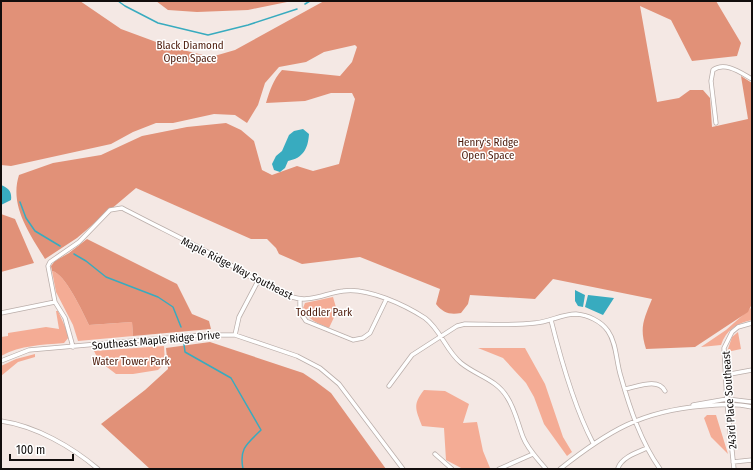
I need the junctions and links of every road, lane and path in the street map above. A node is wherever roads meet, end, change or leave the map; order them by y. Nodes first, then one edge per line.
1 (752, 79) edge
2 (716, 122) dead end
3 (258, 281) junction
4 (300, 299) junction
5 (386, 300) junction
6 (55, 302) junction
7 (1, 313) edge
8 (551, 320) junction
9 (752, 323) edge
10 (235, 335) junction
11 (441, 335) junction
12 (73, 346) junction
13 (1, 361) edge
14 (752, 370) edge
15 (725, 375) junction
16 (389, 386) dead end
17 (625, 389) junction
18 (665, 391) dead end
19 (727, 401) junction
20 (752, 402) edge
21 (752, 407) edge
22 (1, 421) edge
23 (636, 421) junction
24 (593, 443) junction
25 (647, 448) junction
26 (435, 454) dead end
27 (533, 454) junction
28 (752, 460) edge
29 (733, 462) junction
30 (618, 468) dead end
31 (98, 469) edge
32 (403, 469) edge
33 (452, 469) edge
34 (499, 469) edge
35 (546, 469) edge
36 (560, 469) edge
37 (660, 469) edge
38 (734, 469) edge

1 - 2 street
3 - 4 street, Maple Ridge Way Southeast
3 - 6 street, Maple Ridge Way Southeast
3 - 10 street
4 - 5 street, Maple Ridge Way Southeast
4 - 5 street
5 - 11 street, Maple Ridge Way Southeast
6 - 7 street
6 - 12 street
8 - 11 street
8 - 17 street
8 - 24 street
9 - 15 street, 243rd Place Southeast
10 - 12 street, Southeast Maple Ridge Drive
10 - 32 street, Southeast Maple Ridge Drive
11 - 16 street
11 - 27 street, Maple Ridge Way Southeast
12 - 13 street, Southeast Maple Ridge Drive
14 - 15 street
15 - 19 street, 243rd Place Southeast
17 - 18 street
17 - 23 street
19 - 20 street
19 - 21 street
19 - 23 street
19 - 29 street, 243rd Place Southeast
22 - 31 street
23 - 24 street
23 - 25 street
24 - 36 street
25 - 30 street
25 - 37 street
26 - 33 street
27 - 34 street
27 - 35 street, Maple Ridge Way Southeast
28 - 29 street
29 - 38 street, 243rd Place Southeast

